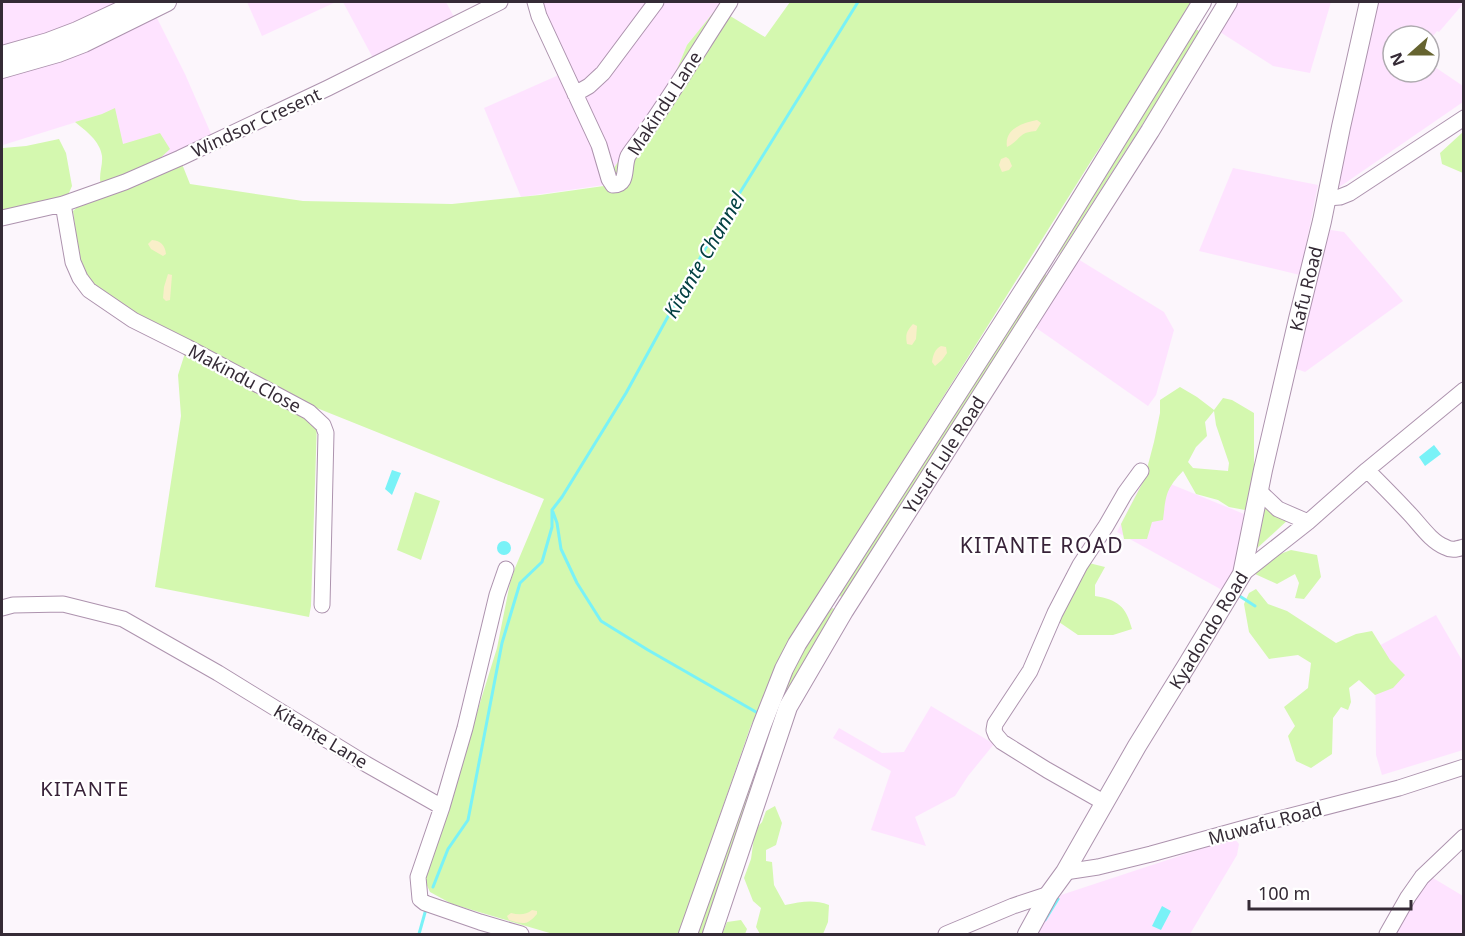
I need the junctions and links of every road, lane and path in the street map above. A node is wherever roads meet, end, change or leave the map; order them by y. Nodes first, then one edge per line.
1 (139, 2) edge
2 (167, 2) edge
3 (500, 2) edge
4 (535, 2) edge
5 (656, 2) edge
6 (730, 2) edge
7 (1202, 2) edge
8 (1228, 2) edge
9 (1370, 2) edge
10 (1180, 36) junction
11 (1197, 52) junction
12 (2, 55) edge
13 (2, 69) edge
14 (575, 93) junction
15 (1464, 118) edge
16 (1327, 198) junction
17 (63, 204) junction
18 (2, 218) edge
19 (1464, 390) edge
20 (1366, 470) junction
21 (1141, 471) dead end
22 (1259, 491) junction
23 (1308, 522) junction
24 (1464, 547) edge
25 (506, 569) dead end
26 (1242, 574) junction
27 (826, 599) junction
28 (322, 605) dead end
29 (7, 606) edge
30 (844, 611) junction
31 (1464, 767) edge
32 (1105, 803) junction
33 (442, 807) junction
34 (1464, 837) edge
35 (1065, 872) junction
36 (1048, 894) junction
37 (520, 934) edge
38 (688, 934) edge
39 (712, 934) edge
40 (946, 934) edge
41 (1027, 934) edge
42 (1387, 934) edge

1 - 12 main road
2 - 13 main road
3 - 17 street, Windsor Cresent
4 - 14 street, Makindu Lane
5 - 14 street
6 - 14 street, Makindu Lane
7 - 10 main road, Yusuf Lule Road
8 - 11 main road, Yusuf Lule Road
9 - 16 main road, Kafu Road
10 - 11 main road
10 - 27 main road, Yusuf Lule Road
11 - 30 main road, Yusuf Lule Road
15 - 16 street
16 - 22 main road, Kafu Road
17 - 18 street, Windsor Cresent
17 - 28 street, Makindu Close
19 - 20 street, Kyadondo Road
20 - 23 street, Kyadondo Road
20 - 24 street
21 - 32 street
22 - 23 street
22 - 26 main road, Kafu Road
23 - 26 street, Kyadondo Road
25 - 33 street
26 - 32 main road, Kyadondo Road
27 - 30 main road
27 - 38 main road, Yusuf Lule Road
29 - 33 street, Kitante Lane
30 - 39 main road, Yusuf Lule Road
31 - 35 street, Muwafu Road
32 - 35 main road, Kyadondo Road
33 - 37 street
34 - 42 street
35 - 36 main road, Kyadondo Road
36 - 40 street
36 - 41 main road, Kyadondo Road

